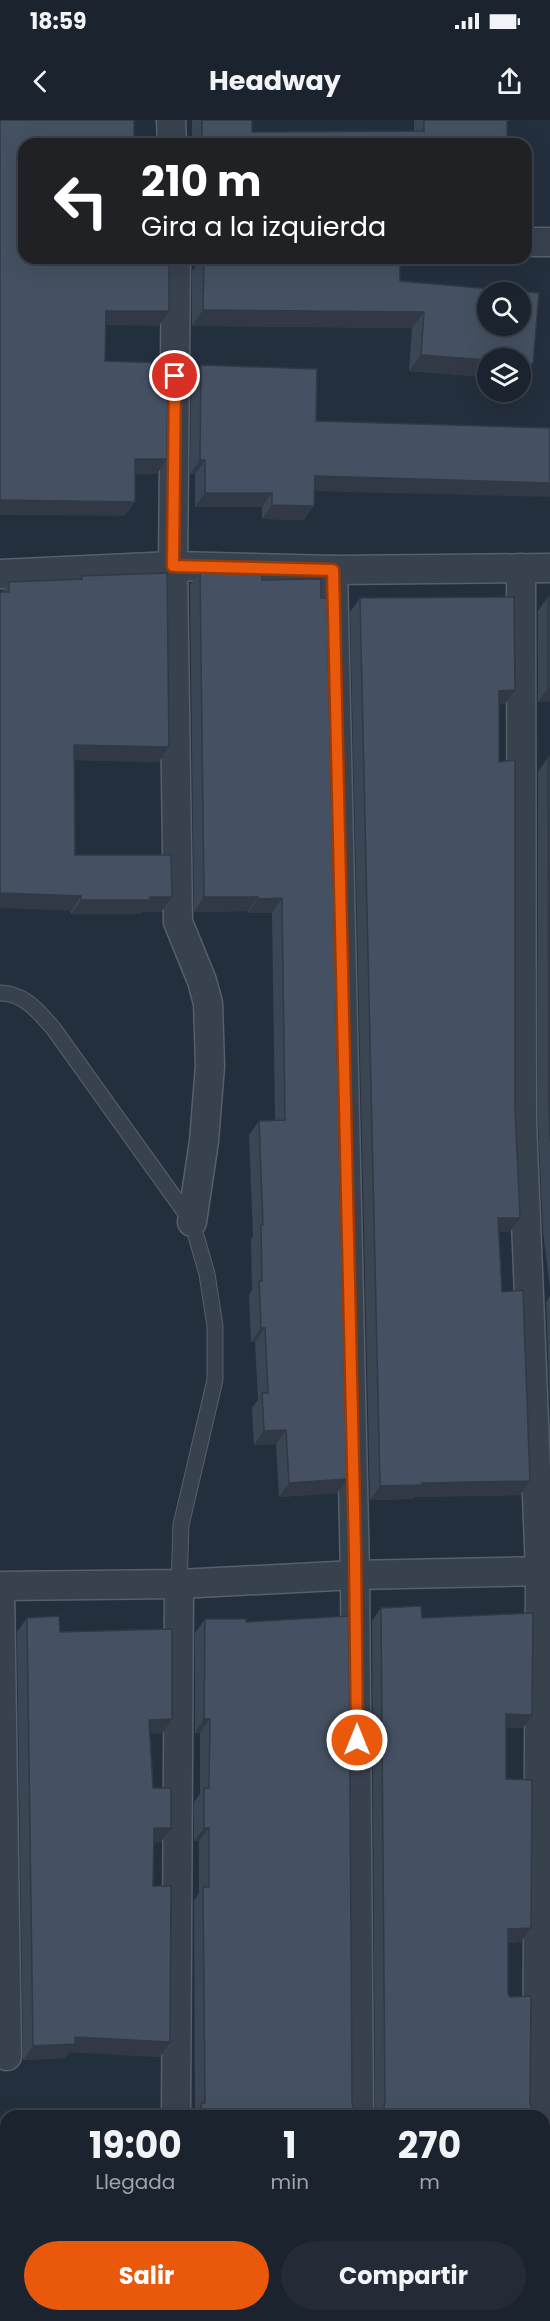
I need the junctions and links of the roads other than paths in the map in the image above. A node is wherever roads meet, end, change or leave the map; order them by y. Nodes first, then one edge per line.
1 (171, 120) edge
2 (172, 138) edge
3 (532, 242) edge
4 (550, 242) edge
5 (176, 264) edge
6 (173, 566) junction
7 (521, 568) junction
8 (550, 568) edge
9 (333, 570) junction
10 (0, 574) edge
11 (0, 993) edge
12 (192, 1222) junction
13 (545, 1571) edge
14 (355, 1575) junction
15 (179, 1584) junction
16 (0, 1587) edge
17 (7, 2056) dead end
18 (176, 2110) edge
19 (359, 2110) edge
20 (537, 2110) edge

1 - 2 street
3 - 4 street
5 - 6 street
6 - 9 street
6 - 10 street
6 - 12 street
7 - 8 street
7 - 9 street
7 - 13 street
9 - 14 street
11 - 12 lane
12 - 15 lane
13 - 14 street
13 - 20 street
14 - 15 street
14 - 19 street
15 - 16 street
15 - 18 street
16 - 17 street

